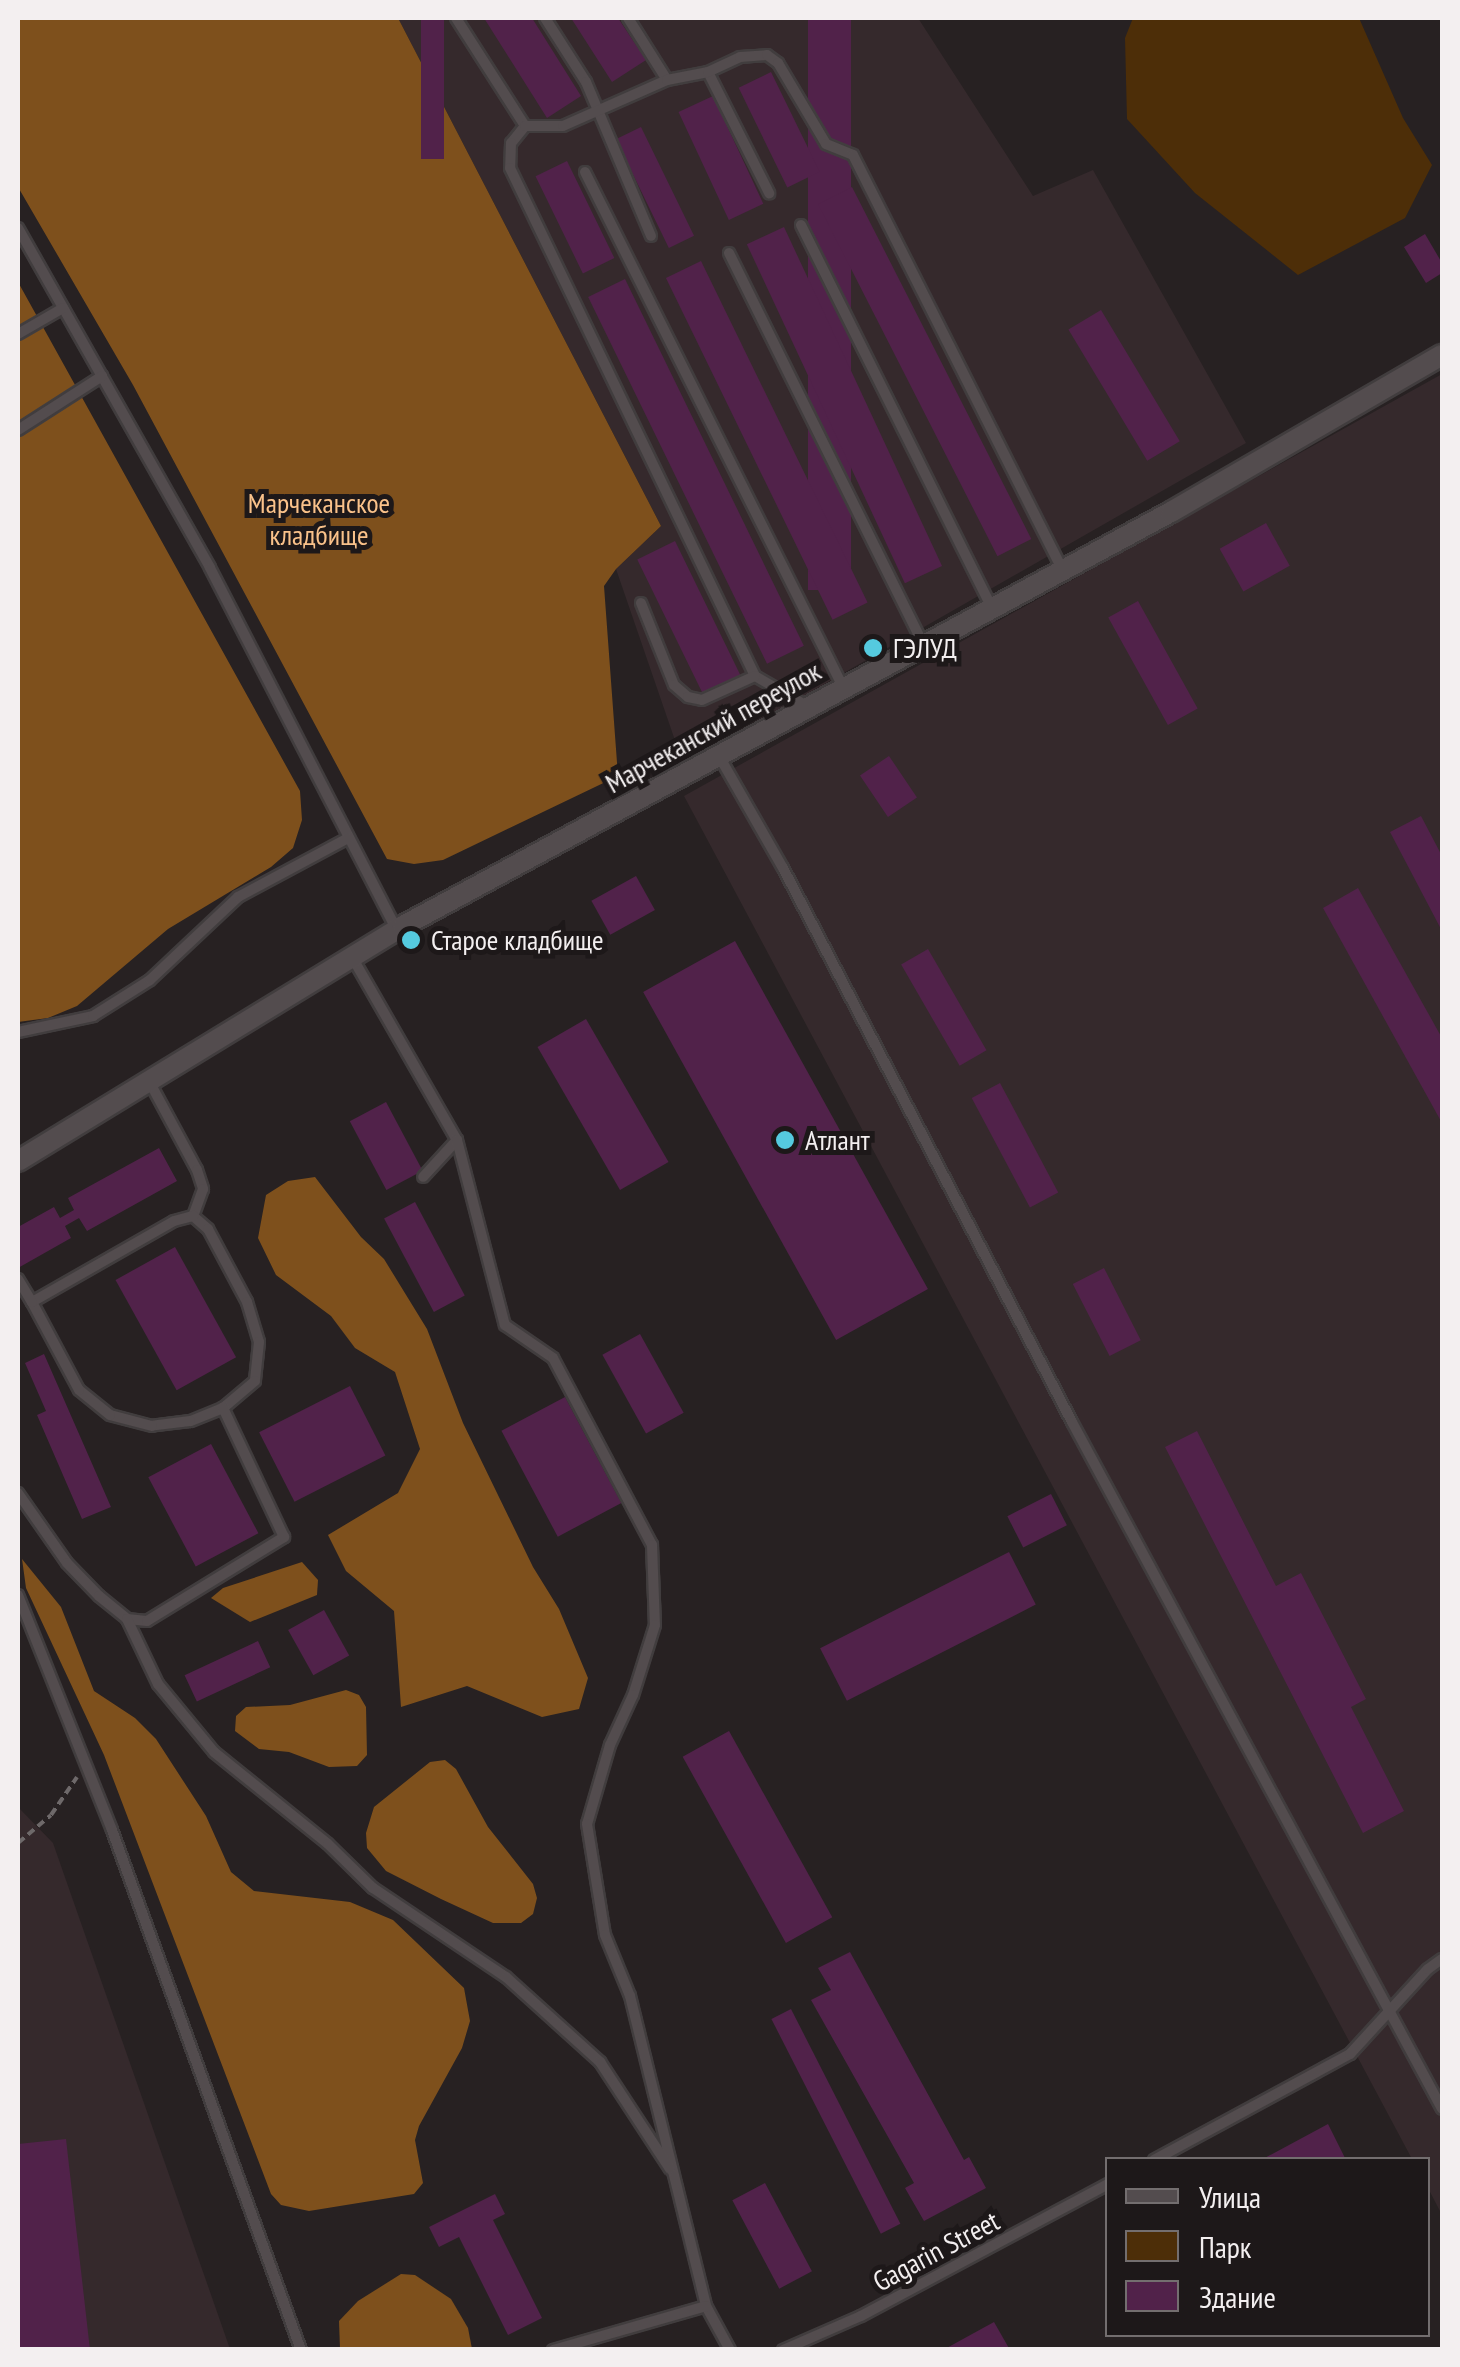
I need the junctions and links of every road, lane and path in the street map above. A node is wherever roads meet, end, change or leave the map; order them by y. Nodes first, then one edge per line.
1 (456, 18) edge
2 (545, 18) edge
3 (628, 18) edge
4 (708, 72) junction
5 (667, 80) junction
6 (596, 111) junction
7 (525, 126) junction
8 (584, 172) dead end
9 (769, 194) dead end
10 (801, 225) dead end
11 (18, 228) edge
12 (651, 236) dead end
13 (729, 253) dead end
14 (63, 308) junction
15 (18, 334) edge
16 (1442, 354) edge
17 (102, 376) junction
18 (18, 430) edge
19 (1062, 569) junction
20 (641, 603) dead end
21 (990, 606) junction
22 (924, 643) junction
23 (754, 676) junction
24 (843, 687) junction
25 (808, 706) junction
26 (719, 756) junction
27 (348, 838) junction
28 (397, 930) junction
29 (351, 956) junction
30 (18, 1032) edge
31 (148, 1080) junction
32 (457, 1140) junction
33 (18, 1161) edge
34 (423, 1177) dead end
35 (193, 1216) junction
36 (18, 1279) edge
37 (32, 1302) junction
38 (223, 1408) junction
39 (18, 1493) edge
40 (18, 1595) edge
41 (127, 1619) junction
42 (86, 1765) junction
43 (18, 1844) edge
44 (1442, 1960) edge
45 (1391, 2014) junction
46 (1442, 2109) edge
47 (1160, 2157) edge
48 (675, 2177) junction
49 (1105, 2186) edge
50 (706, 2306) junction
51 (301, 2350) edge
52 (553, 2350) edge
53 (730, 2350) edge
54 (783, 2350) edge

1 - 7 lane
2 - 6 lane
3 - 5 lane
4 - 5 lane
4 - 9 lane
4 - 19 lane
5 - 6 lane
6 - 7 lane
6 - 12 lane
7 - 23 lane
8 - 24 lane
10 - 21 lane
11 - 14 lane
13 - 22 lane
14 - 15 lane
14 - 17 lane
16 - 19 street, Марчеканский переулок
17 - 18 lane
17 - 27 lane
19 - 21 street, Марчеканский переулок
20 - 23 lane
21 - 22 street, Марчеканский переулок
22 - 24 street, Марчеканский переулок
23 - 25 lane
24 - 25 street, Марчеканский переулок
25 - 26 street, Марчеканский переулок
26 - 28 street, Марчеканский переулок
26 - 45 lane
27 - 28 lane
27 - 30 lane
28 - 29 street, Марчеканский переулок
29 - 31 street, Марчеканский переулок
29 - 32 lane
31 - 33 street, Марчеканский переулок
31 - 35 lane
32 - 34 lane
32 - 48 lane
35 - 37 lane
35 - 38 lane
36 - 37 lane
37 - 38 lane
38 - 41 lane
39 - 41 lane
40 - 42 lane
41 - 48 lane
42 - 43 path
42 - 51 lane
44 - 45 lane
45 - 46 lane
45 - 47 lane
48 - 50 lane
49 - 54 lane, Gagarin Street
50 - 52 lane
50 - 53 lane

